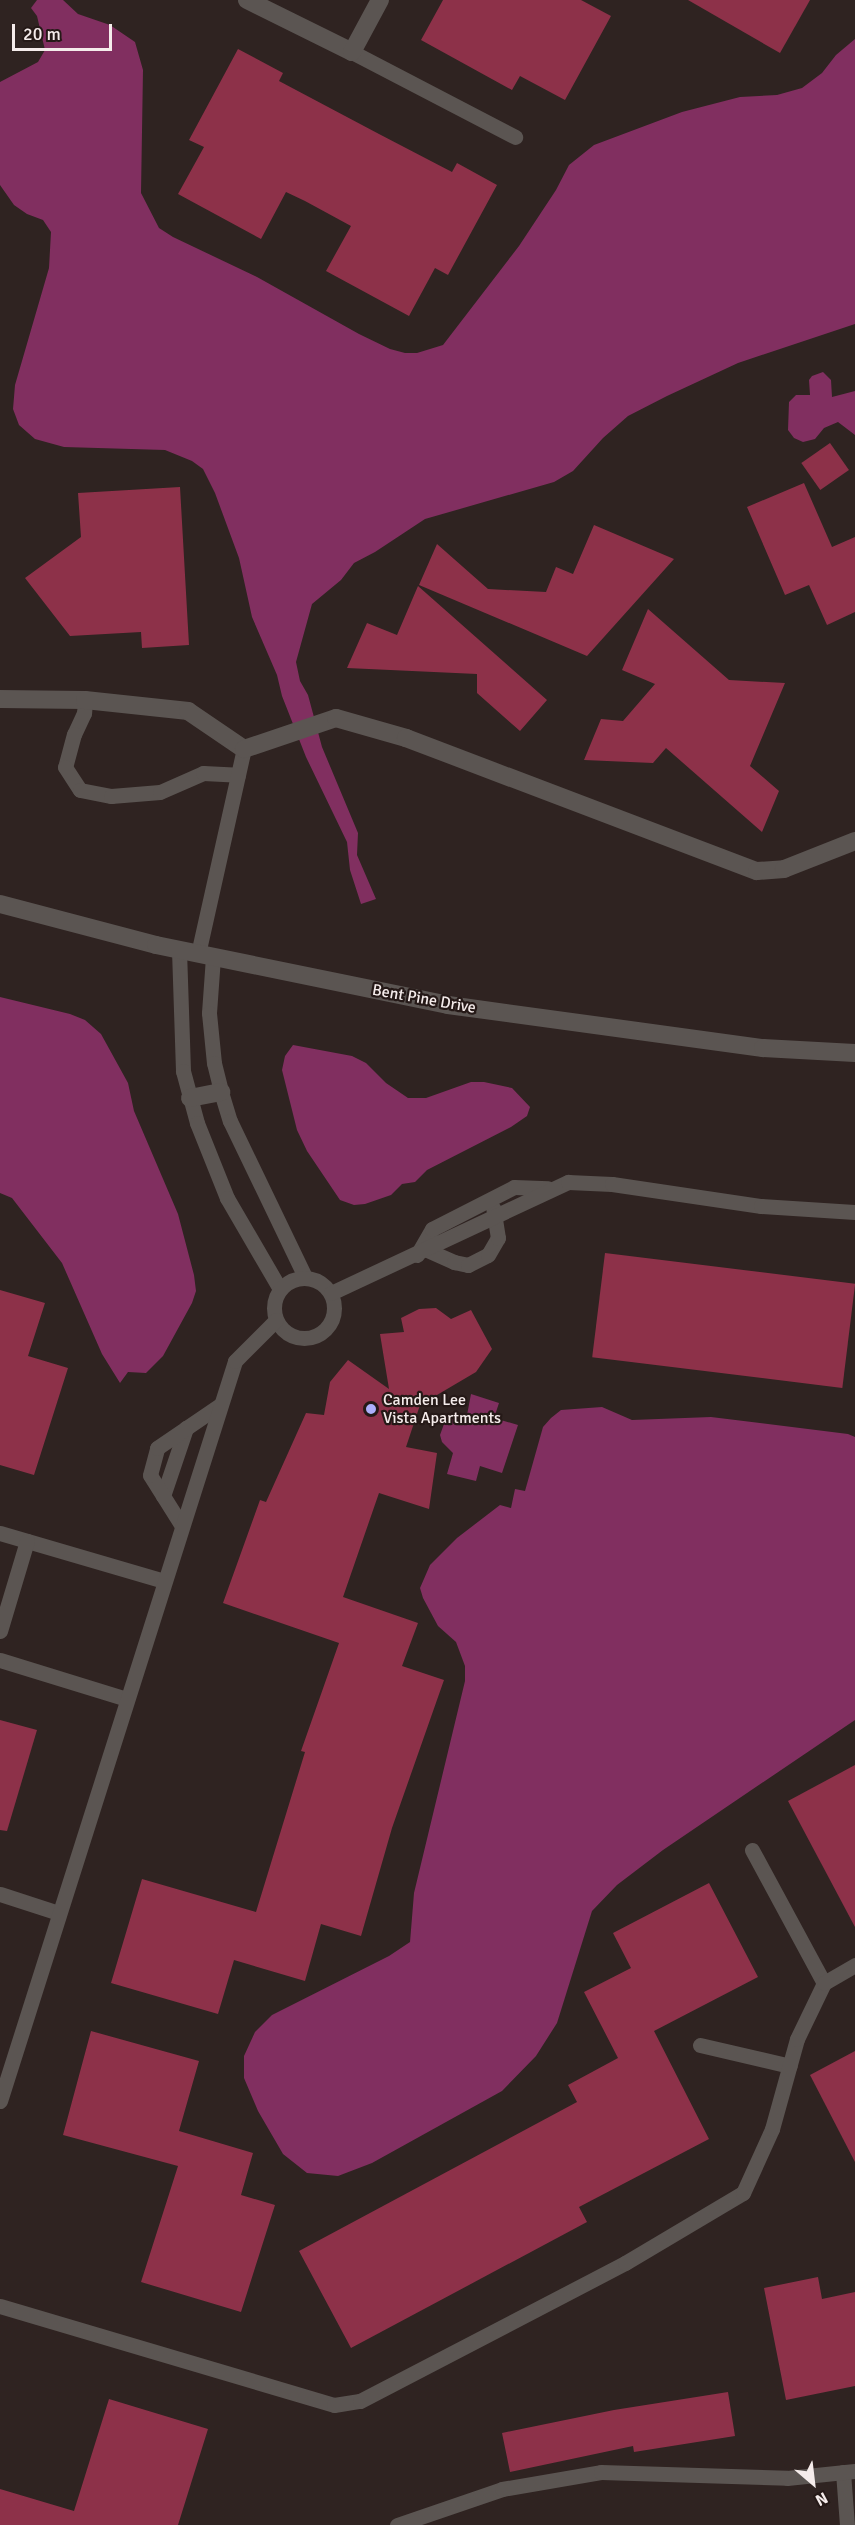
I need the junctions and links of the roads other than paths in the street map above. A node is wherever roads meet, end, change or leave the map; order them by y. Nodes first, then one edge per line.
1 (247, 0) edge
2 (380, 0) edge
3 (352, 52) junction
4 (514, 137) dead end
5 (0, 699) edge
6 (86, 700) junction
7 (244, 749) junction
8 (238, 775) junction
9 (855, 841) edge
10 (0, 904) edge
11 (179, 950) junction
12 (205, 955) junction
13 (855, 1053) edge
14 (221, 1092) junction
15 (190, 1098) junction
16 (551, 1188) junction
17 (489, 1199) junction
18 (855, 1212) edge
19 (496, 1215) junction
20 (422, 1253) junction
21 (305, 1277) junction
22 (280, 1289) junction
23 (331, 1293) junction
24 (276, 1320) junction
25 (220, 1405) junction
26 (186, 1428) junction
27 (163, 1496) junction
28 (182, 1526) junction
29 (0, 1533) edge
30 (27, 1541) junction
31 (164, 1581) junction
32 (0, 1631) edge
33 (0, 1660) edge
34 (127, 1699) junction
35 (752, 1850) dead end
36 (0, 1894) edge
37 (59, 1913) junction
38 (855, 1965) edge
39 (824, 1983) junction
40 (700, 2046) dead end
41 (790, 2066) junction
42 (0, 2101) edge
43 (0, 2306) edge
44 (849, 2472) edge
45 (398, 2525) edge
46 (847, 2525) edge

1 - 3 street
2 - 3 street
3 - 4 lane
5 - 6 street
6 - 7 street
6 - 8 lane
7 - 8 lane
7 - 9 street
8 - 12 lane
10 - 11 street, Bent Pine Drive
11 - 12 street, Bent Pine Drive
11 - 15 lane
12 - 13 street, Bent Pine Drive
12 - 14 lane
14 - 15 street
14 - 21 lane
15 - 22 lane
16 - 17 lane
16 - 18 lane
16 - 19 lane
17 - 19 lane
17 - 20 lane
19 - 20 lane
19 - 20 lane
20 - 23 lane
21 - 22 lane
21 - 23 lane
22 - 24 lane
23 - 24 lane
24 - 25 lane
25 - 26 lane
25 - 28 lane
26 - 27 lane
26 - 27 lane
27 - 28 lane
28 - 31 lane
29 - 30 lane
30 - 31 lane
30 - 32 lane
31 - 34 lane
33 - 34 lane
34 - 37 lane
35 - 39 lane
36 - 37 lane
37 - 42 lane
38 - 39 lane
39 - 41 lane
40 - 41 lane
41 - 43 lane
44 - 45 lane
44 - 46 lane

